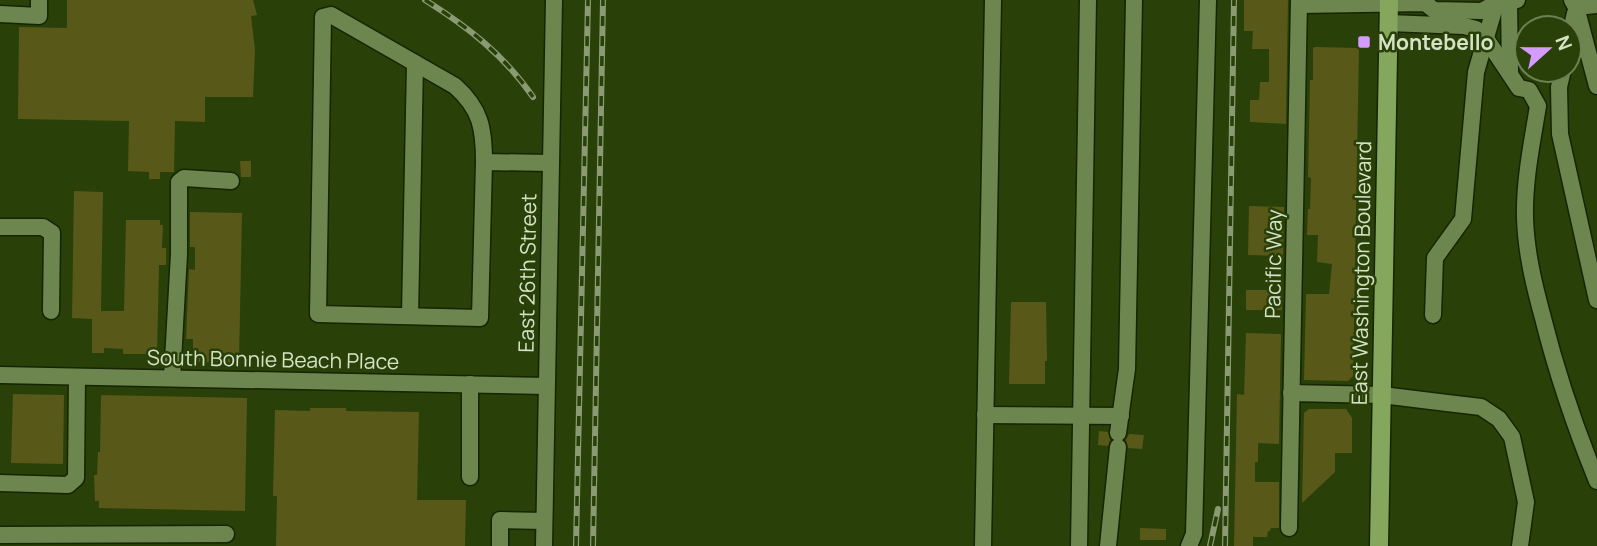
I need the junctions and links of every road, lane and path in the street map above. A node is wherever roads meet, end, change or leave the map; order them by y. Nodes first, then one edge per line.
1 (39, 0) edge
2 (554, 0) edge
3 (993, 0) edge
4 (1088, 0) edge
5 (1135, 0) edge
6 (1209, 0) edge
7 (1503, 1) edge
8 (1427, 2) edge
9 (1299, 3) edge
10 (1574, 4) edge
11 (1597, 5) edge
12 (1389, 9) edge
13 (0, 15) edge
14 (1485, 37) junction
15 (415, 63) junction
16 (1510, 73) junction
17 (1560, 84) edge
18 (1597, 86) edge
19 (484, 162) junction
20 (551, 163) junction
21 (231, 181) dead end
22 (0, 227) edge
23 (1597, 300) edge
24 (51, 311) dead end
25 (1433, 315) dead end
26 (411, 316) junction
27 (0, 375) edge
28 (78, 377) junction
29 (172, 379) junction
30 (470, 384) junction
31 (546, 386) junction
32 (1292, 393) junction
33 (1382, 395) junction
34 (985, 415) junction
35 (1081, 416) junction
36 (1119, 432) junction
37 (470, 477) dead end
38 (1597, 481) edge
39 (0, 483) edge
40 (544, 520) junction
41 (1289, 528) dead end
42 (226, 534) dead end
43 (0, 536) edge
44 (500, 546) edge
45 (544, 546) edge
46 (982, 546) edge
47 (1079, 546) edge
48 (1108, 546) edge
49 (1189, 546) edge
50 (1379, 546) edge
51 (1520, 546) edge

1 - 13 street
2 - 20 street, East 26th Street
3 - 34 street
4 - 35 street
5 - 36 street
6 - 49 street
7 - 8 street
7 - 14 street
7 - 16 street
8 - 12 street
9 - 12 street
9 - 32 street, Pacific Way
10 - 11 street
10 - 18 street
12 - 14 street
12 - 33 main road, East Washington Boulevard
14 - 16 street
14 - 25 street
15 - 19 street
15 - 26 street
15 - 26 street
16 - 38 street
17 - 23 street
19 - 20 street
19 - 26 street
20 - 31 street, East 26th Street
21 - 29 street
22 - 24 street
27 - 28 street, South Bonnie Beach Place
28 - 29 street, South Bonnie Beach Place
28 - 39 street
29 - 30 street, South Bonnie Beach Place
30 - 31 street, South Bonnie Beach Place
30 - 37 street
31 - 40 street, East 26th Street
32 - 33 street
32 - 41 street, Pacific Way
33 - 50 main road, East Washington Boulevard
33 - 51 street
34 - 35 street
34 - 46 street
35 - 36 street
35 - 47 street
36 - 48 street
40 - 44 street
40 - 45 street, East 26th Street
42 - 43 street

